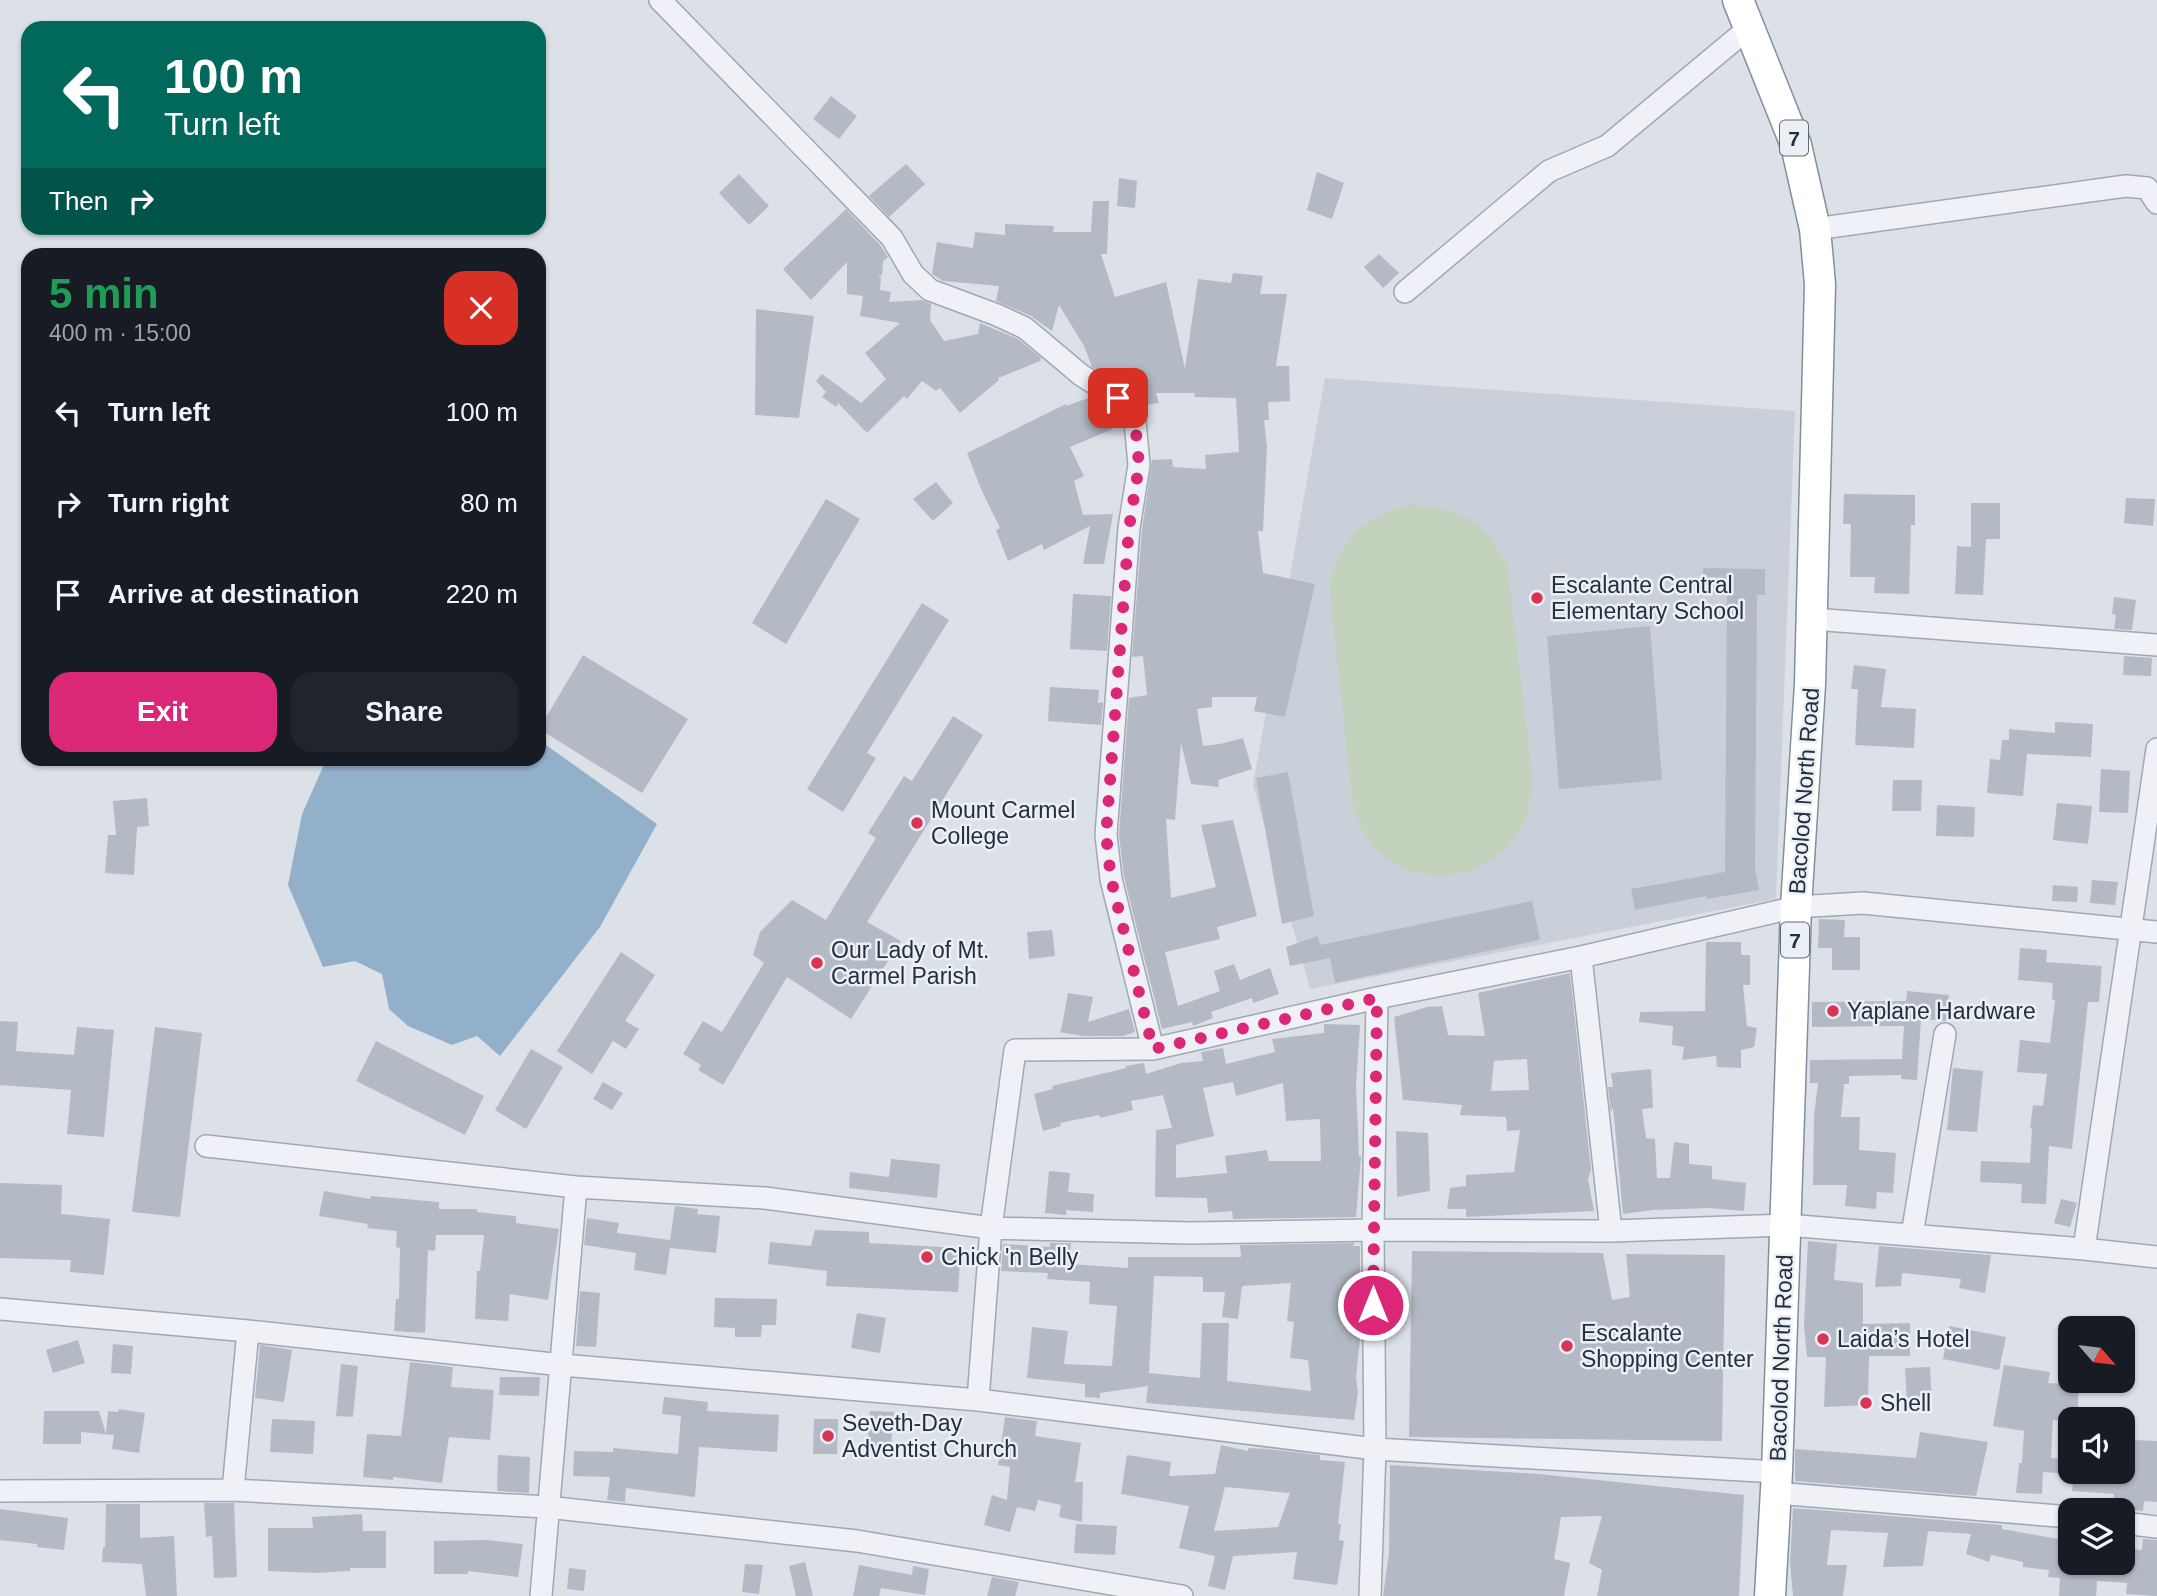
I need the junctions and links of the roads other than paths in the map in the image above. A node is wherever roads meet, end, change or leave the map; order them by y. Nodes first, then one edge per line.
1 (660, 0) edge
2 (1738, 0) edge
3 (1750, 27) junction
4 (2157, 203) edge
5 (1815, 229) junction
6 (1405, 292) dead end
7 (1812, 618) junction
8 (2157, 645) edge
9 (2157, 748) edge
10 (1796, 907) junction
11 (2132, 929) junction
12 (2157, 932) edge
13 (1581, 957) junction
14 (1377, 998) junction
15 (1945, 1034) dead end
16 (1153, 1049) junction
17 (206, 1146) dead end
18 (576, 1187) junction
19 (1786, 1225) junction
20 (991, 1228) junction
21 (1373, 1230) junction
22 (1611, 1231) junction
23 (1912, 1235) junction
24 (2084, 1249) junction
25 (2157, 1257) edge
26 (0, 1309) edge
27 (248, 1331) junction
28 (562, 1365) junction
29 (978, 1400) junction
30 (1375, 1449) junction
31 (1777, 1483) junction
32 (233, 1490) junction
33 (0, 1491) edge
34 (547, 1507) junction
35 (2058, 1516) edge
36 (2135, 1525) edge
37 (2157, 1527) edge
38 (541, 1596) edge
39 (1182, 1596) edge
40 (1370, 1596) edge
41 (1770, 1596) edge

1 - 16 street
2 - 3 highway, Bacolod North Road / 7
3 - 5 highway, Bacolod North Road / 7
3 - 6 street
4 - 5 street
5 - 7 highway, Bacolod North Road / 7
7 - 8 street
7 - 10 highway, Bacolod North Road / 7
9 - 11 street
10 - 11 street
10 - 13 street
10 - 19 highway, Bacolod North Road / 7
11 - 12 street
11 - 24 street
13 - 14 street
13 - 22 street
14 - 16 street
14 - 21 street
15 - 23 street
16 - 20 street
17 - 18 street
18 - 20 street
18 - 28 street
19 - 22 street
19 - 23 street
19 - 31 highway, Bacolod North Road / 7
20 - 21 street
20 - 29 street
21 - 22 street
21 - 30 street
23 - 24 street
24 - 25 street
26 - 27 street
27 - 28 street
27 - 32 street
28 - 29 street
28 - 34 street
29 - 30 street
30 - 31 street
30 - 40 street
31 - 35 street
31 - 41 highway, Bacolod North Road / 7
32 - 33 street
32 - 34 street
34 - 38 street
34 - 39 street
36 - 37 street

